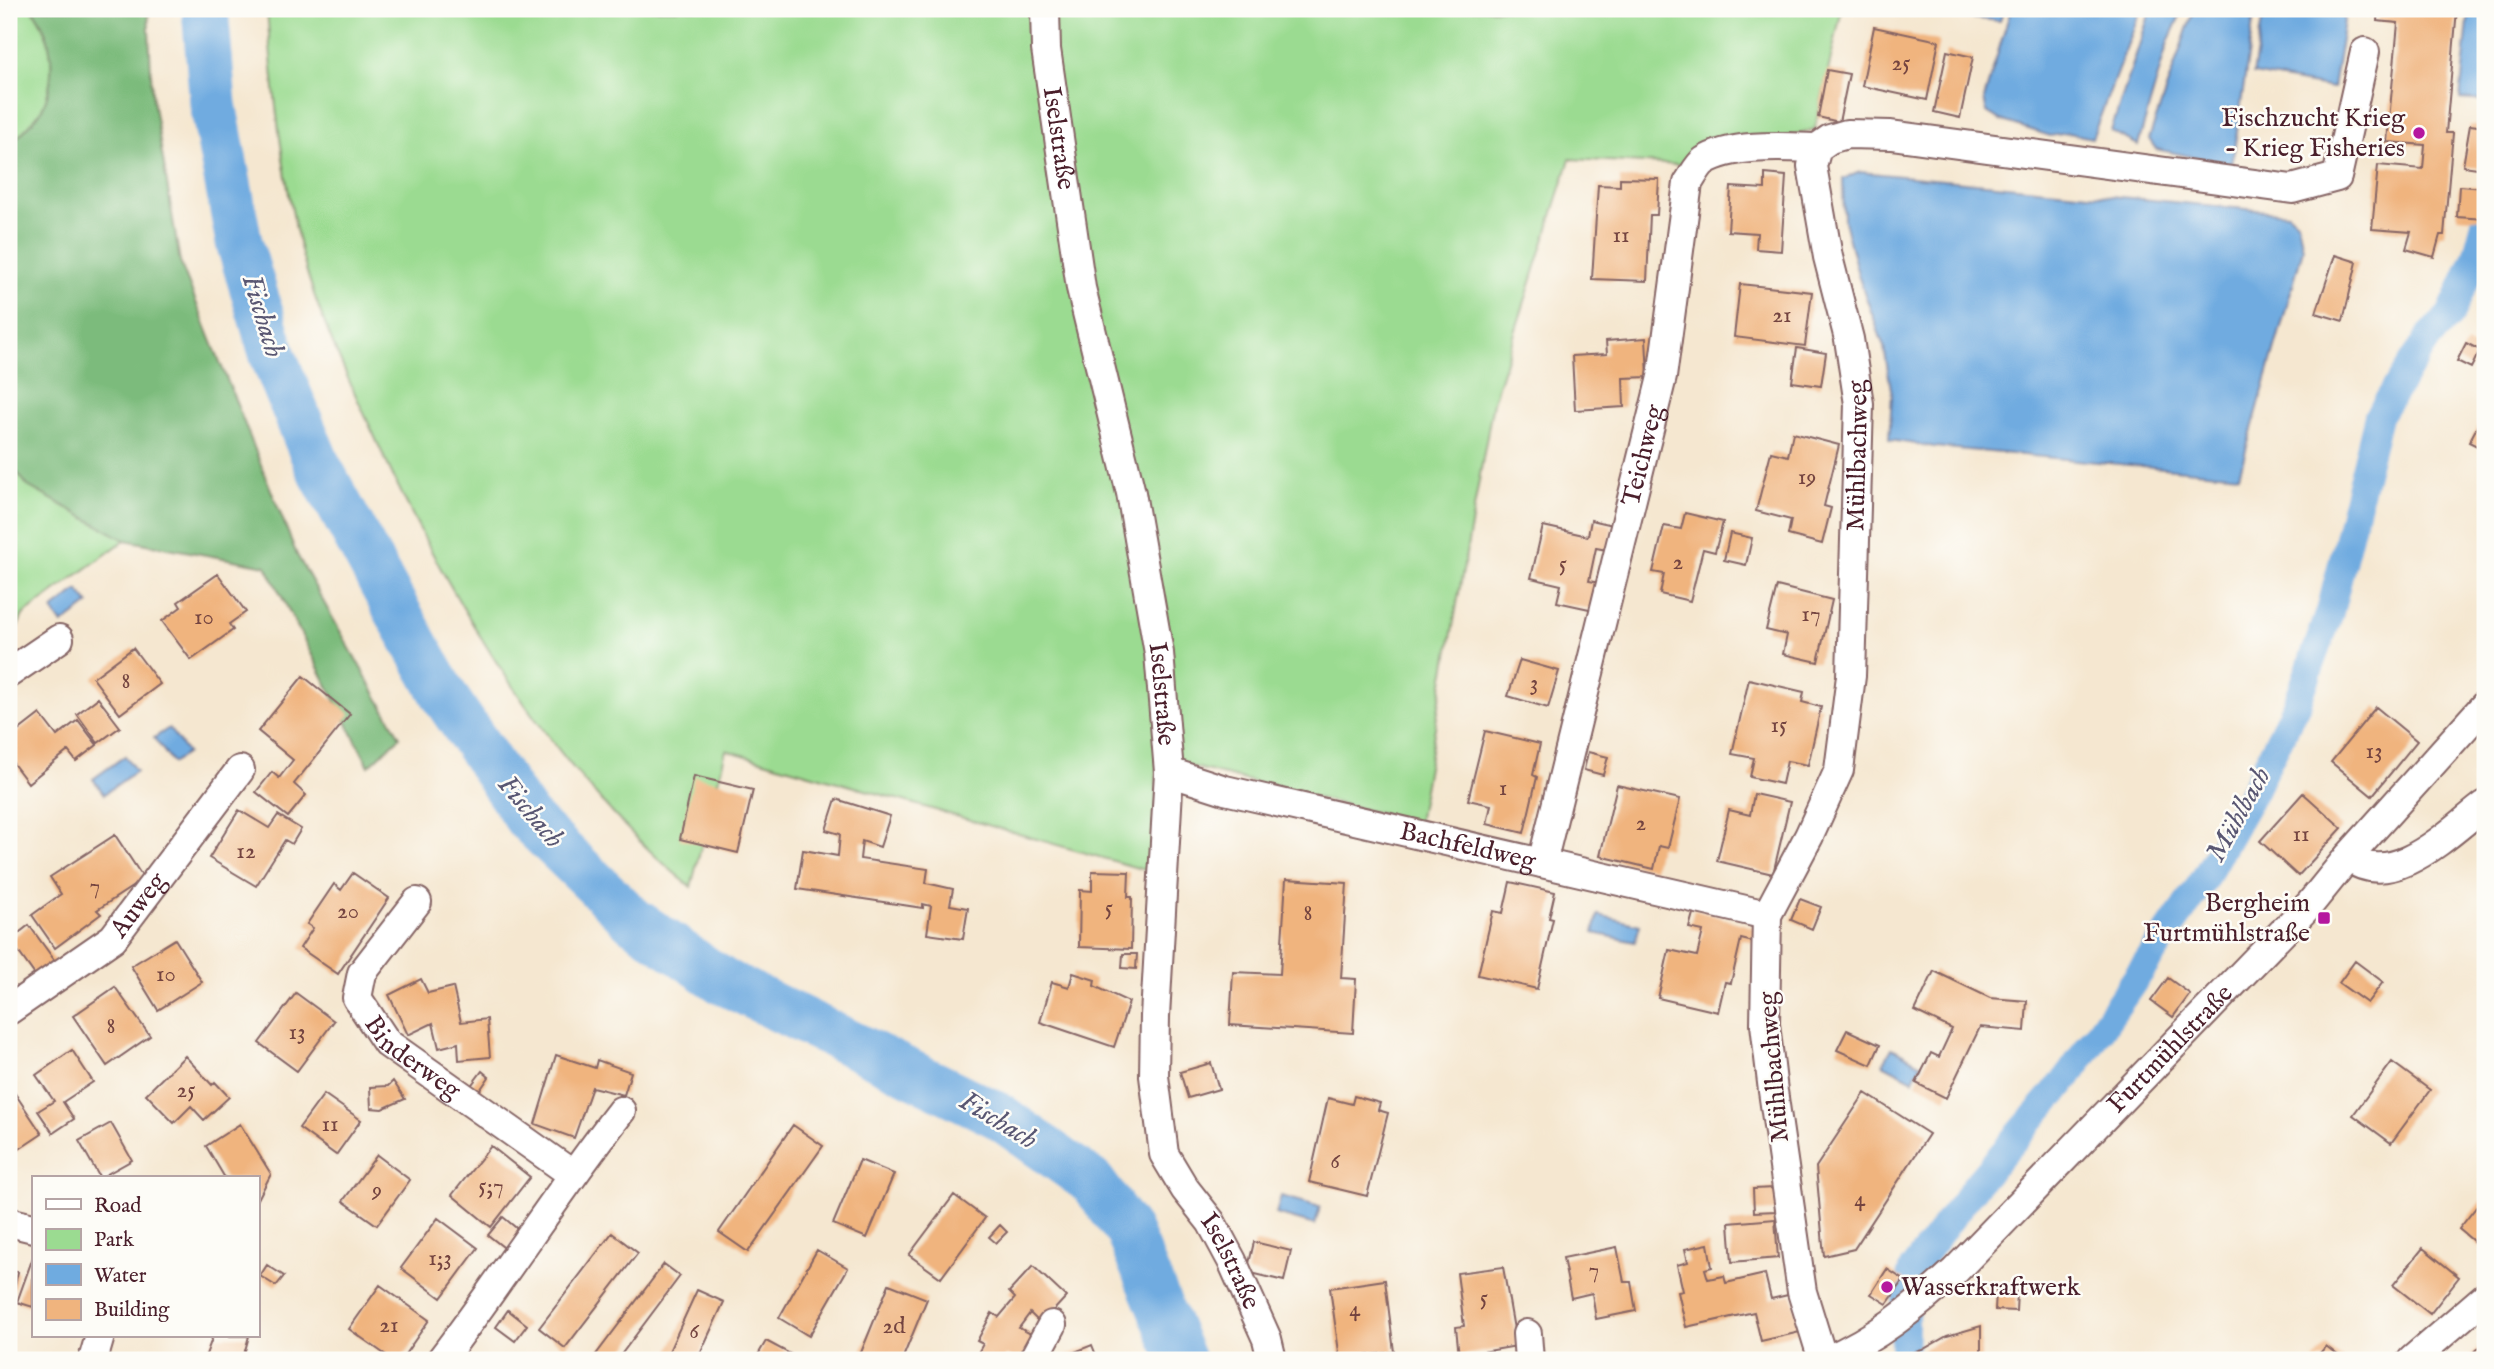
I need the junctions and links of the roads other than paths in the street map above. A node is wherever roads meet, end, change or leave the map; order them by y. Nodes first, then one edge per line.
1 (1045, 9) edge
2 (2365, 52) dead end
3 (1817, 148) junction
4 (59, 639) dead end
5 (9, 673) edge
6 (2485, 705) edge
7 (240, 770) dead end
8 (1169, 772) junction
9 (2485, 805) edge
10 (2348, 857) junction
11 (1542, 863) junction
12 (417, 902) dead end
13 (1767, 915) junction
14 (9, 1010) edge
15 (621, 1111) dead end
16 (572, 1174) junction
17 (9, 1222) edge
18 (32, 1228) edge
19 (2485, 1297) edge
20 (1052, 1325) dead end
21 (99, 1338) edge
22 (93, 1360) edge
23 (441, 1360) edge
24 (1033, 1360) edge
25 (1272, 1360) edge
26 (1825, 1360) edge
27 (2412, 1360) edge

1 - 8 street, Iselstraße
2 - 3 street
3 - 11 street, Teichweg
3 - 13 street, Mühlbachweg
4 - 5 street
6 - 10 street, Furtmühlstraße
7 - 14 street, Auweg
8 - 11 street, Bachfeldweg
8 - 25 street, Iselstraße
9 - 10 street
10 - 26 street, Furtmühlstraße
11 - 13 street, Bachfeldweg
12 - 16 street, Binderweg
13 - 26 street, Mühlbachweg
15 - 16 street
16 - 23 street
17 - 18 street
19 - 27 street
20 - 24 street
21 - 22 street

